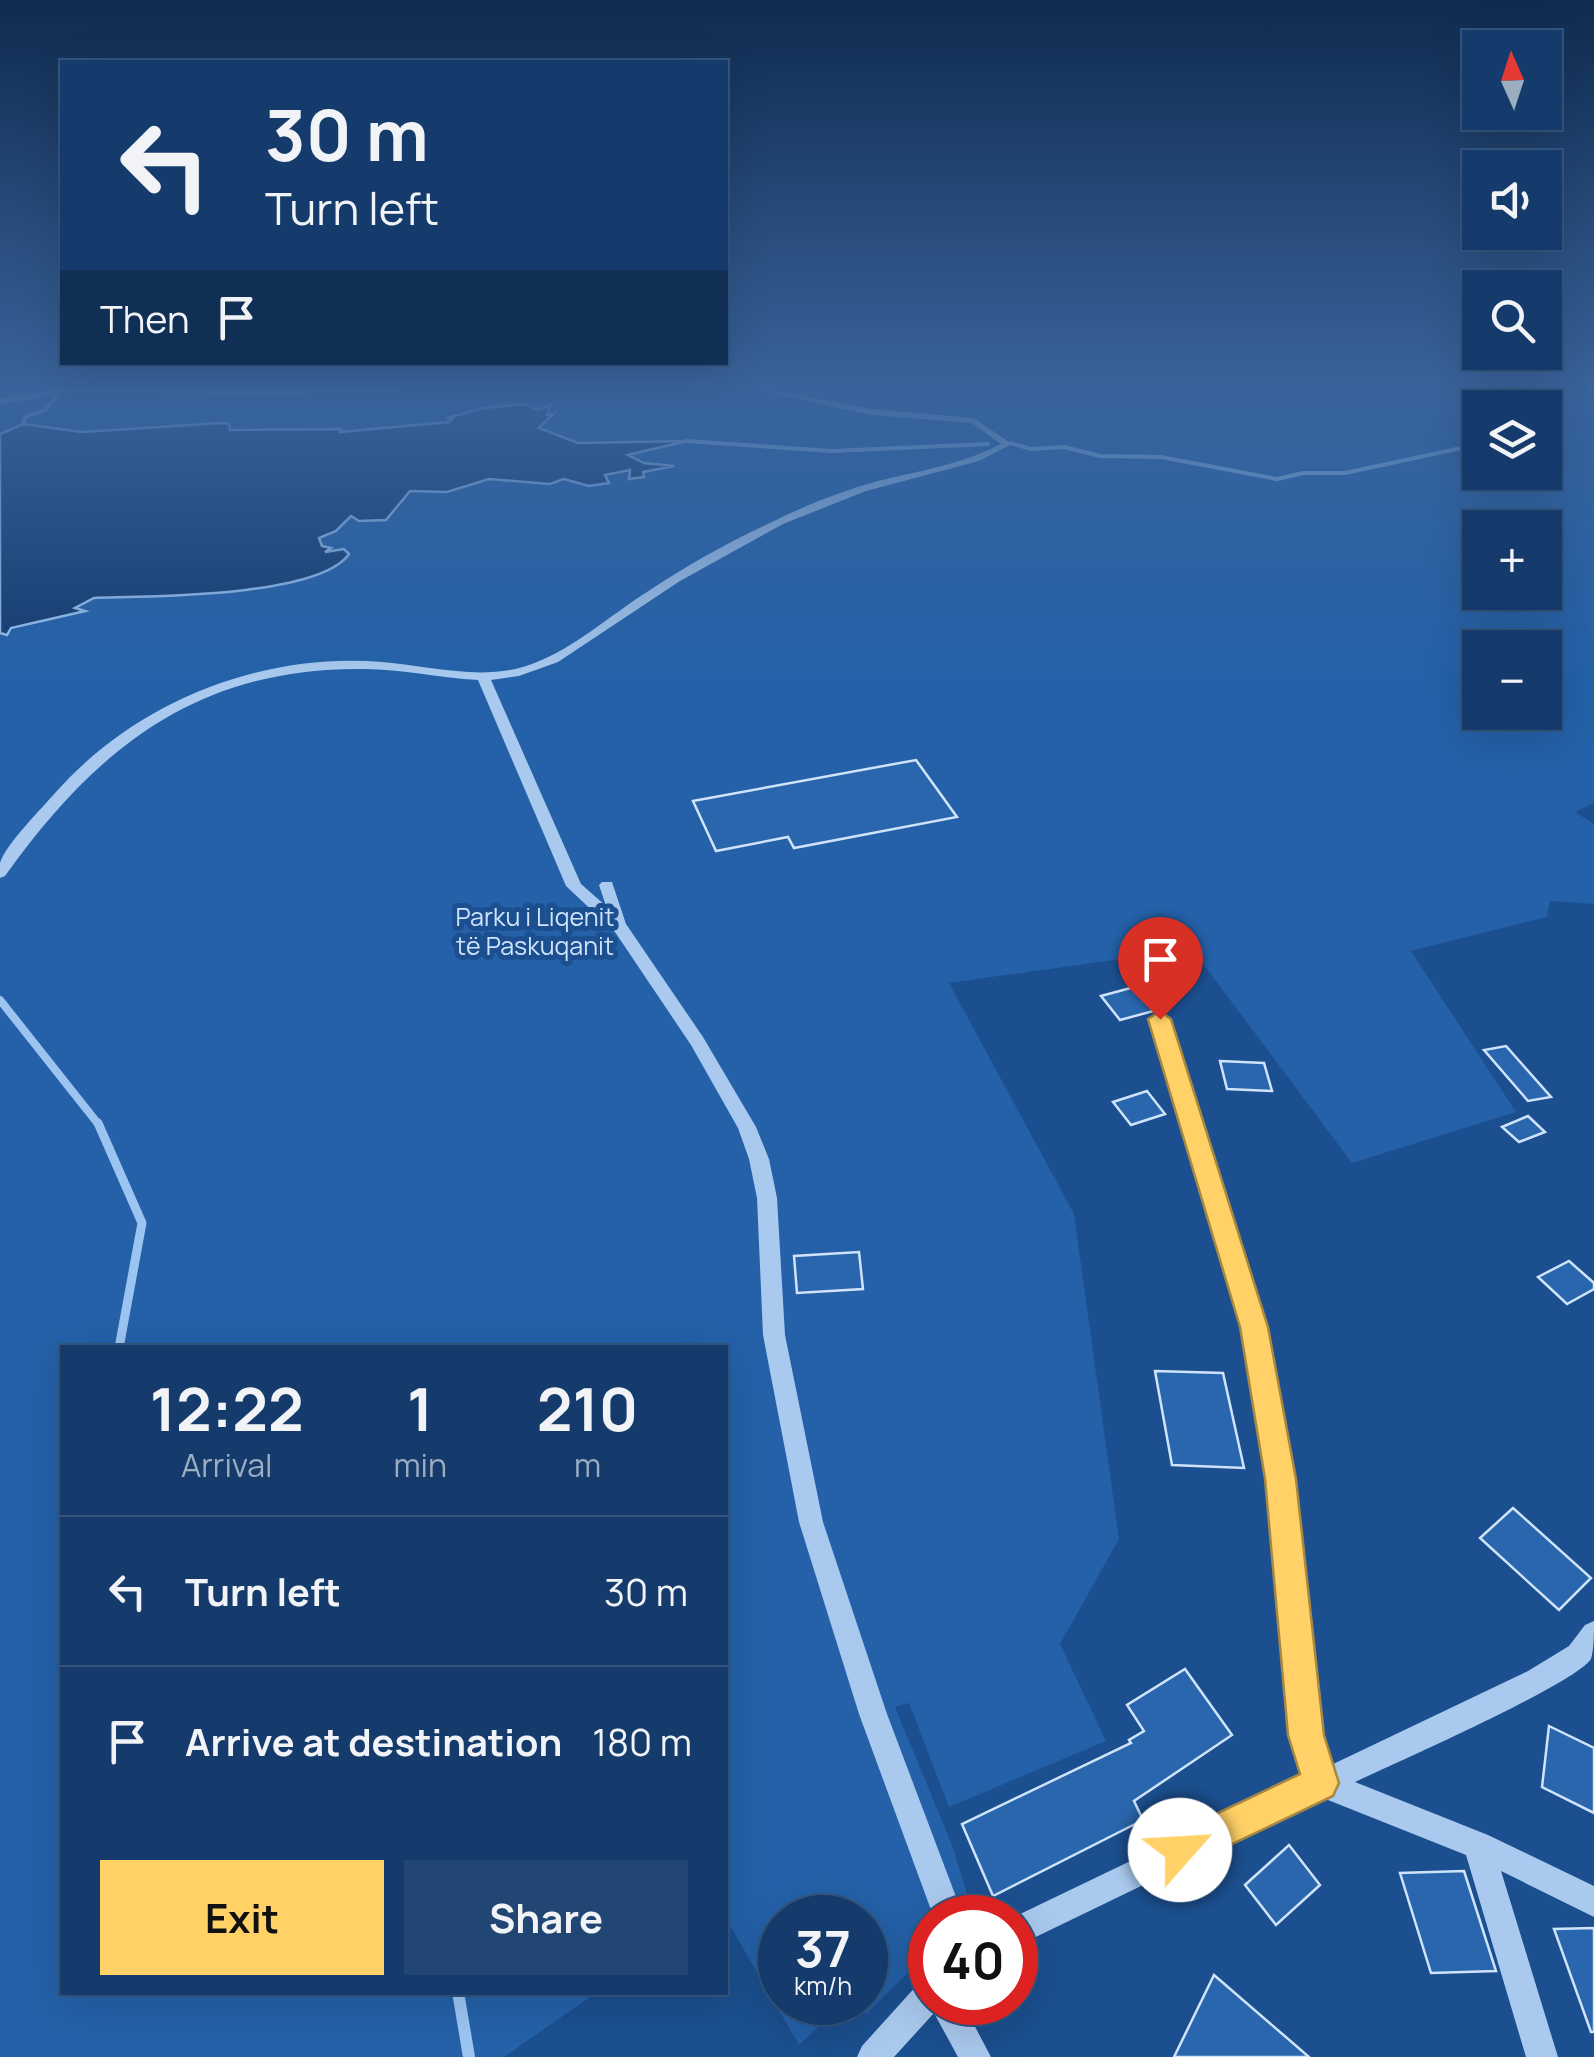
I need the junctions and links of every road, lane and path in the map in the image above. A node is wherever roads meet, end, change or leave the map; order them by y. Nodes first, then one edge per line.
1 (874, 485) edge
2 (483, 676) junction
3 (0, 873) edge
4 (607, 885) dead end
5 (621, 928) junction
6 (1160, 1019) dead end
7 (1594, 1634) edge
8 (1320, 1783) junction
9 (1478, 1845) junction
10 (940, 1895) edge
11 (1594, 1902) edge
12 (1038, 1921) edge
13 (908, 2018) edge
14 (957, 2025) edge
15 (873, 2057) edge
16 (975, 2057) edge
17 (1542, 2057) edge

1 - 2 street
2 - 3 street
2 - 5 street
4 - 5 street
5 - 10 street
6 - 8 street
7 - 8 street
8 - 9 street
8 - 12 street
9 - 11 street
9 - 17 street
13 - 15 street
14 - 16 street

